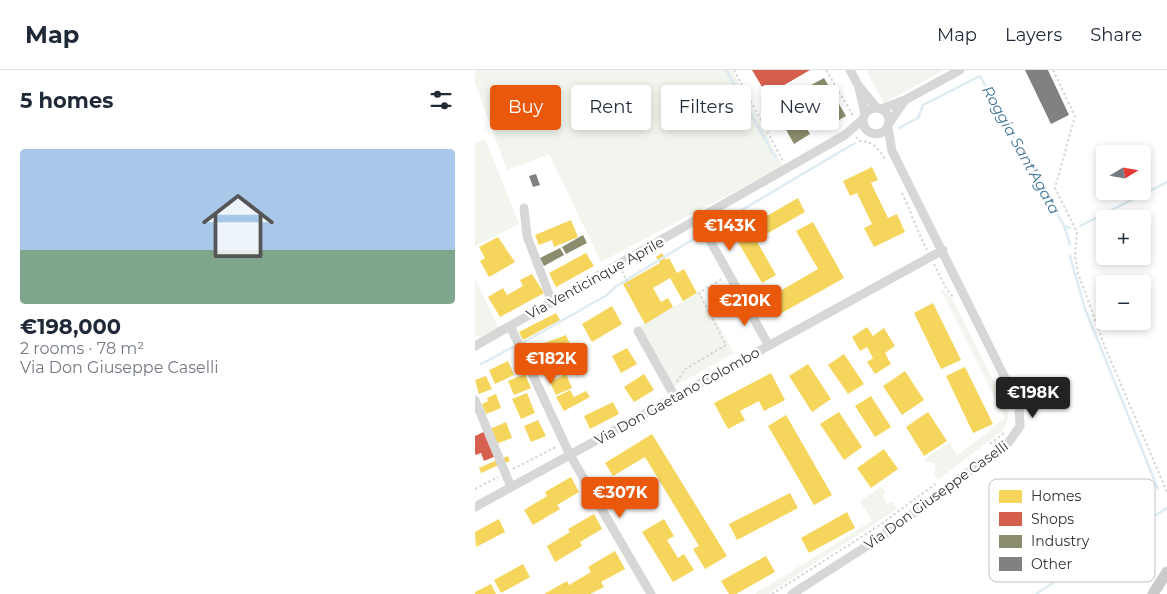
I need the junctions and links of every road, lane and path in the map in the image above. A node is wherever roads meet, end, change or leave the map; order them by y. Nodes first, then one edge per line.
1 (734, 70) edge
2 (826, 70) edge
3 (850, 70) edge
4 (960, 70) edge
5 (1053, 70) edge
6 (858, 85) junction
7 (905, 100) junction
8 (879, 108) junction
9 (864, 116) junction
10 (889, 125) junction
11 (850, 133) junction
12 (871, 133) junction
13 (892, 151) junction
14 (783, 161) dead end
15 (889, 166) dead end
16 (900, 189) dead end
17 (524, 208) dead end
18 (698, 219) junction
19 (943, 250) junction
20 (930, 257) junction
21 (729, 275) junction
22 (625, 277) dead end
23 (630, 287) dead end
24 (955, 299) dead end
25 (552, 302) junction
26 (510, 326) junction
27 (637, 331) dead end
28 (475, 346) edge
29 (769, 346) junction
30 (670, 389) junction
31 (675, 398) junction
32 (475, 400) edge
33 (1006, 430) dead end
34 (564, 442) junction
35 (988, 446) dead end
36 (570, 455) junction
37 (505, 473) junction
38 (939, 482) dead end
39 (511, 487) junction
40 (475, 489) edge
41 (1167, 492) edge
42 (475, 507) edge
43 (1167, 572) edge
44 (651, 594) edge
45 (772, 594) edge
46 (793, 594) edge
47 (1153, 594) edge

1 - 14 path
2 - 11 path
3 - 6 street
4 - 7 street
5 - 41 path
6 - 8 street
6 - 9 street
7 - 8 street
7 - 10 street
8 - 9 street
8 - 10 street
9 - 11 street, Via Venticinque Aprile
9 - 12 street
10 - 12 street
10 - 13 street, Via Don Giuseppe Caselli
11 - 12 street, Via Venticinque Aprile
11 - 15 path
11 - 18 street, Via Venticinque Aprile
12 - 13 street, Via Don Giuseppe Caselli
13 - 19 street, Via Don Giuseppe Caselli
16 - 20 path
17 - 25 street
18 - 21 street
18 - 25 street, Via Venticinque Aprile
19 - 20 street, Via Don Gaetano Colombo
19 - 46 street, Via Don Giuseppe Caselli
20 - 24 path
20 - 29 street, Via Don Gaetano Colombo
21 - 29 street
21 - 30 path
22 - 23 path
25 - 26 street, Via Venticinque Aprile
26 - 28 street, Via Venticinque Aprile
26 - 34 street
27 - 30 street
29 - 31 street, Via Don Gaetano Colombo
30 - 31 street
31 - 36 street, Via Don Gaetano Colombo
32 - 37 street
33 - 35 path
34 - 36 street
34 - 37 path
36 - 39 street, Via Don Gaetano Colombo
36 - 44 street
37 - 39 street
37 - 40 path
38 - 45 path
39 - 42 street, Via Don Gaetano Colombo
43 - 47 main road

